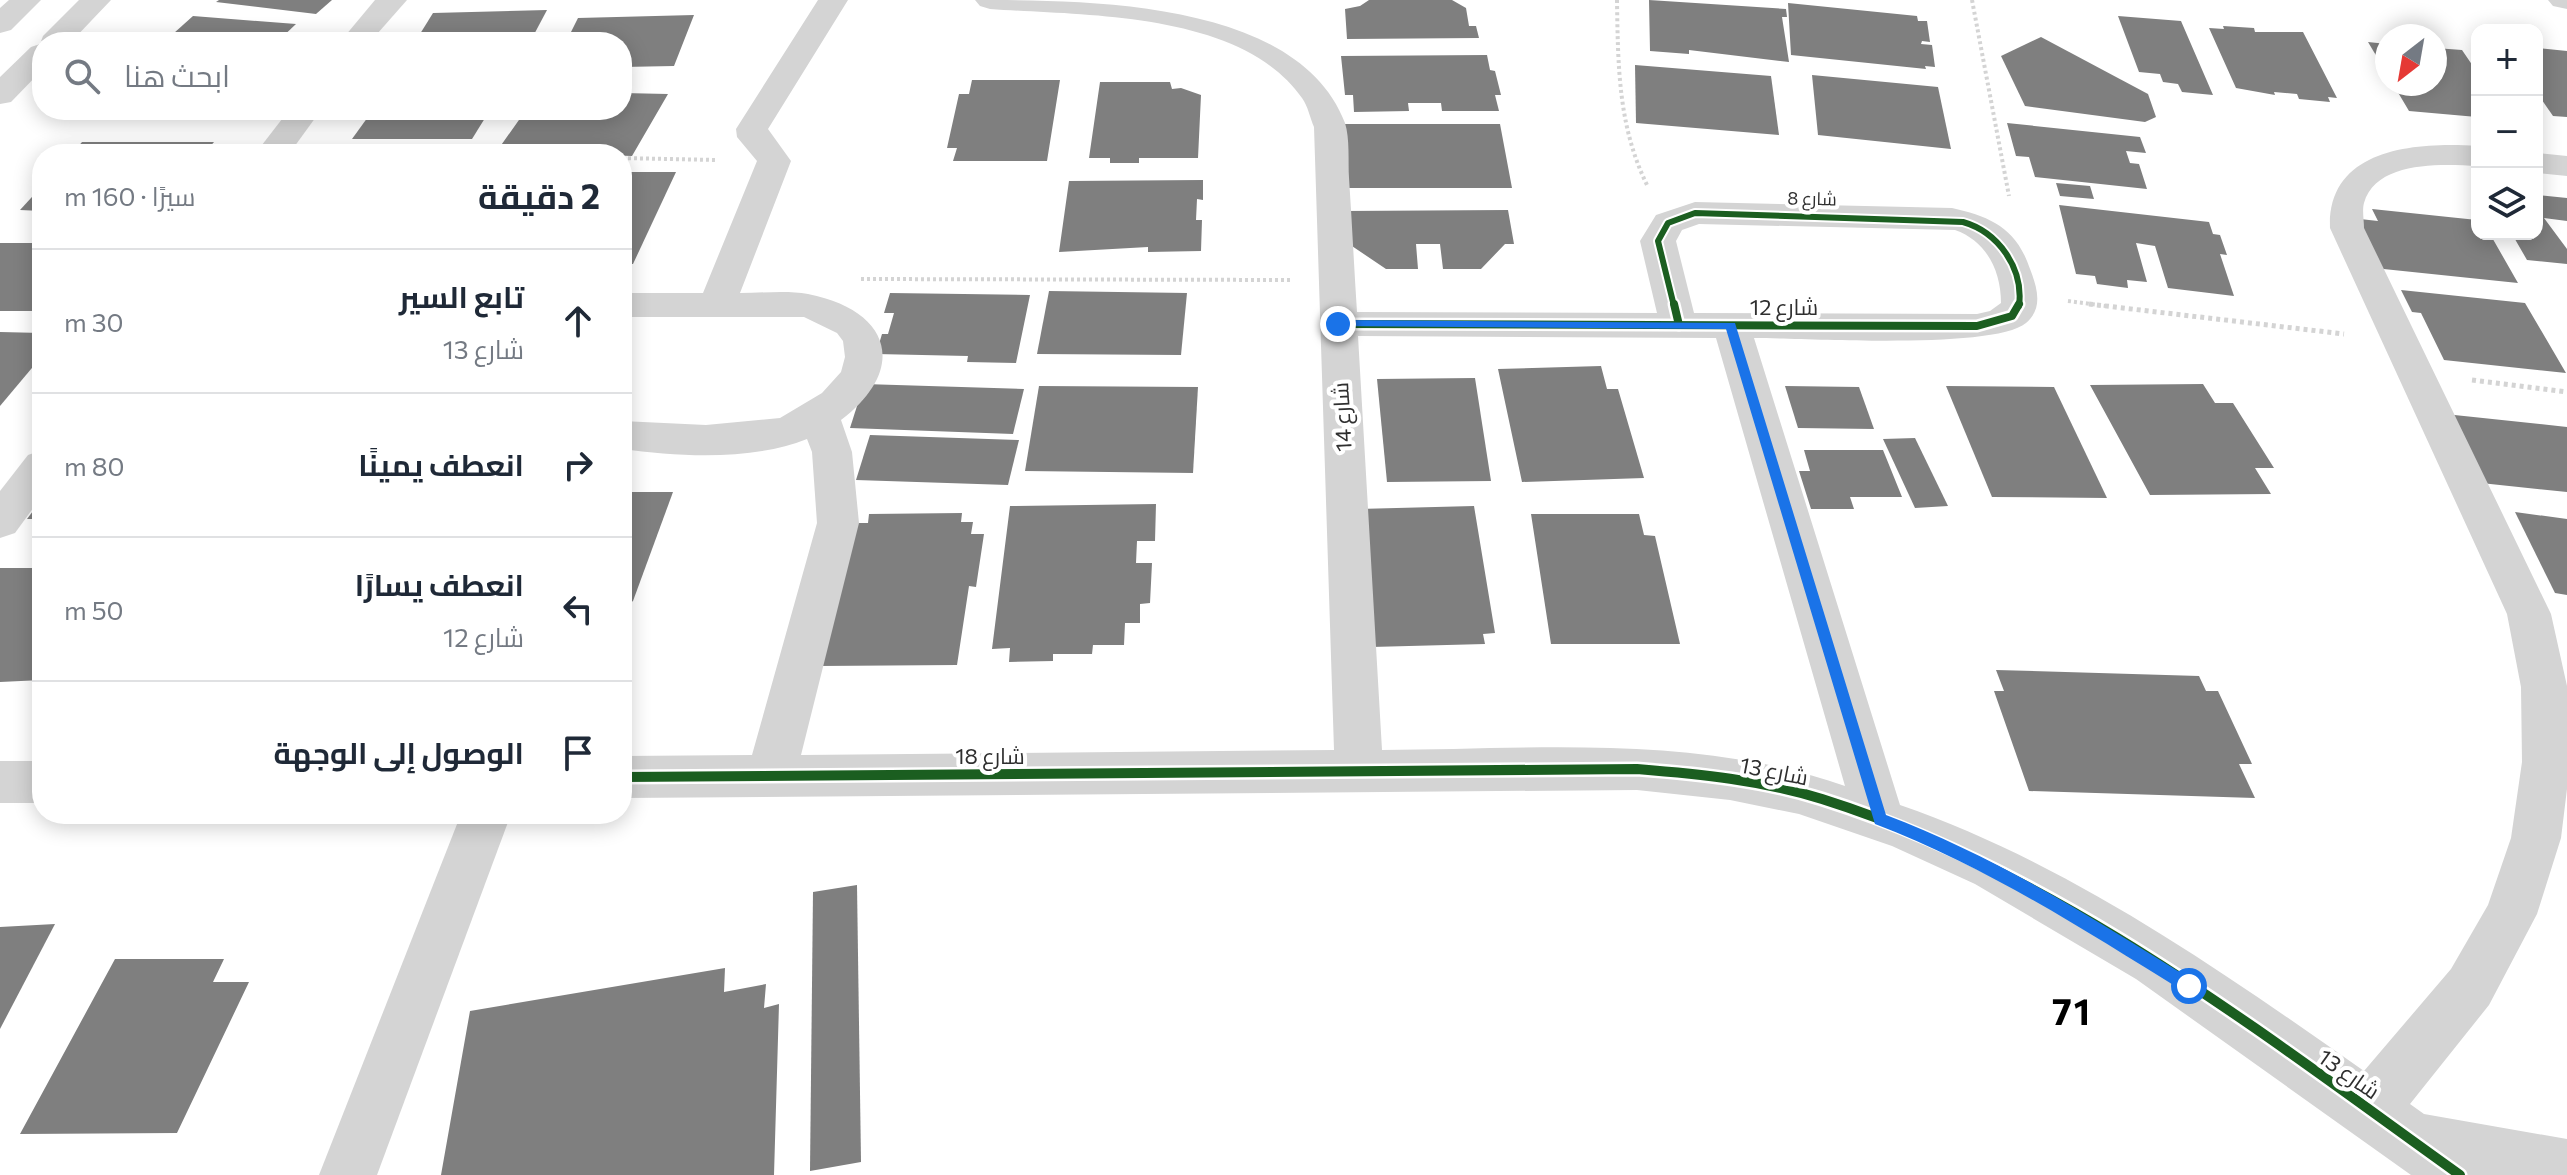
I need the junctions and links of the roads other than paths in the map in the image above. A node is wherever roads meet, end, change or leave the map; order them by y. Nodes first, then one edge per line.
1 (26, 0) edge
2 (96, 0) edge
3 (392, 0) edge
4 (833, 0) edge
5 (990, 0) edge
6 (0, 24) edge
7 (64, 32) edge
8 (362, 32) edge
9 (32, 63) edge
10 (0, 95) edge
11 (298, 120) edge
12 (280, 144) edge
13 (2471, 155) edge
14 (2543, 164) edge
15 (2567, 166) edge
16 (2023, 295) joint
17 (632, 305) edge
18 (717, 305) junction
19 (1338, 324) junction
20 (1679, 325) junction
21 (1731, 325) junction
22 (820, 417) junction
23 (632, 435) edge
24 (32, 479) edge
25 (0, 522) edge
26 (1359, 771) junction
27 (771, 776) junction
28 (632, 777) edge
29 (0, 782) edge
30 (32, 782) edge
31 (1880, 819) junction
32 (482, 824) edge
33 (2391, 1125) junction
34 (2567, 1168) edge
35 (348, 1175) edge
36 (2460, 1175) edge

1 - 6 street
2 - 7 street
3 - 8 street
4 - 18 street
5 - 19 street, شارع 14
9 - 10 street
11 - 12 street
13 - 33 street
14 - 15 street
16 - 20 street, شارع 8
16 - 21 street, شارع 12
17 - 18 street
18 - 22 street
19 - 20 street, شارع 12
19 - 26 street, شارع 14
20 - 21 street, شارع 12
21 - 31 street
22 - 23 street
22 - 27 street
24 - 25 street
26 - 27 street, شارع 18
26 - 31 street, شارع 13
27 - 28 street, شارع 18
29 - 30 street
31 - 33 street, شارع 13
32 - 35 street
33 - 34 street
33 - 36 street, شارع 13

